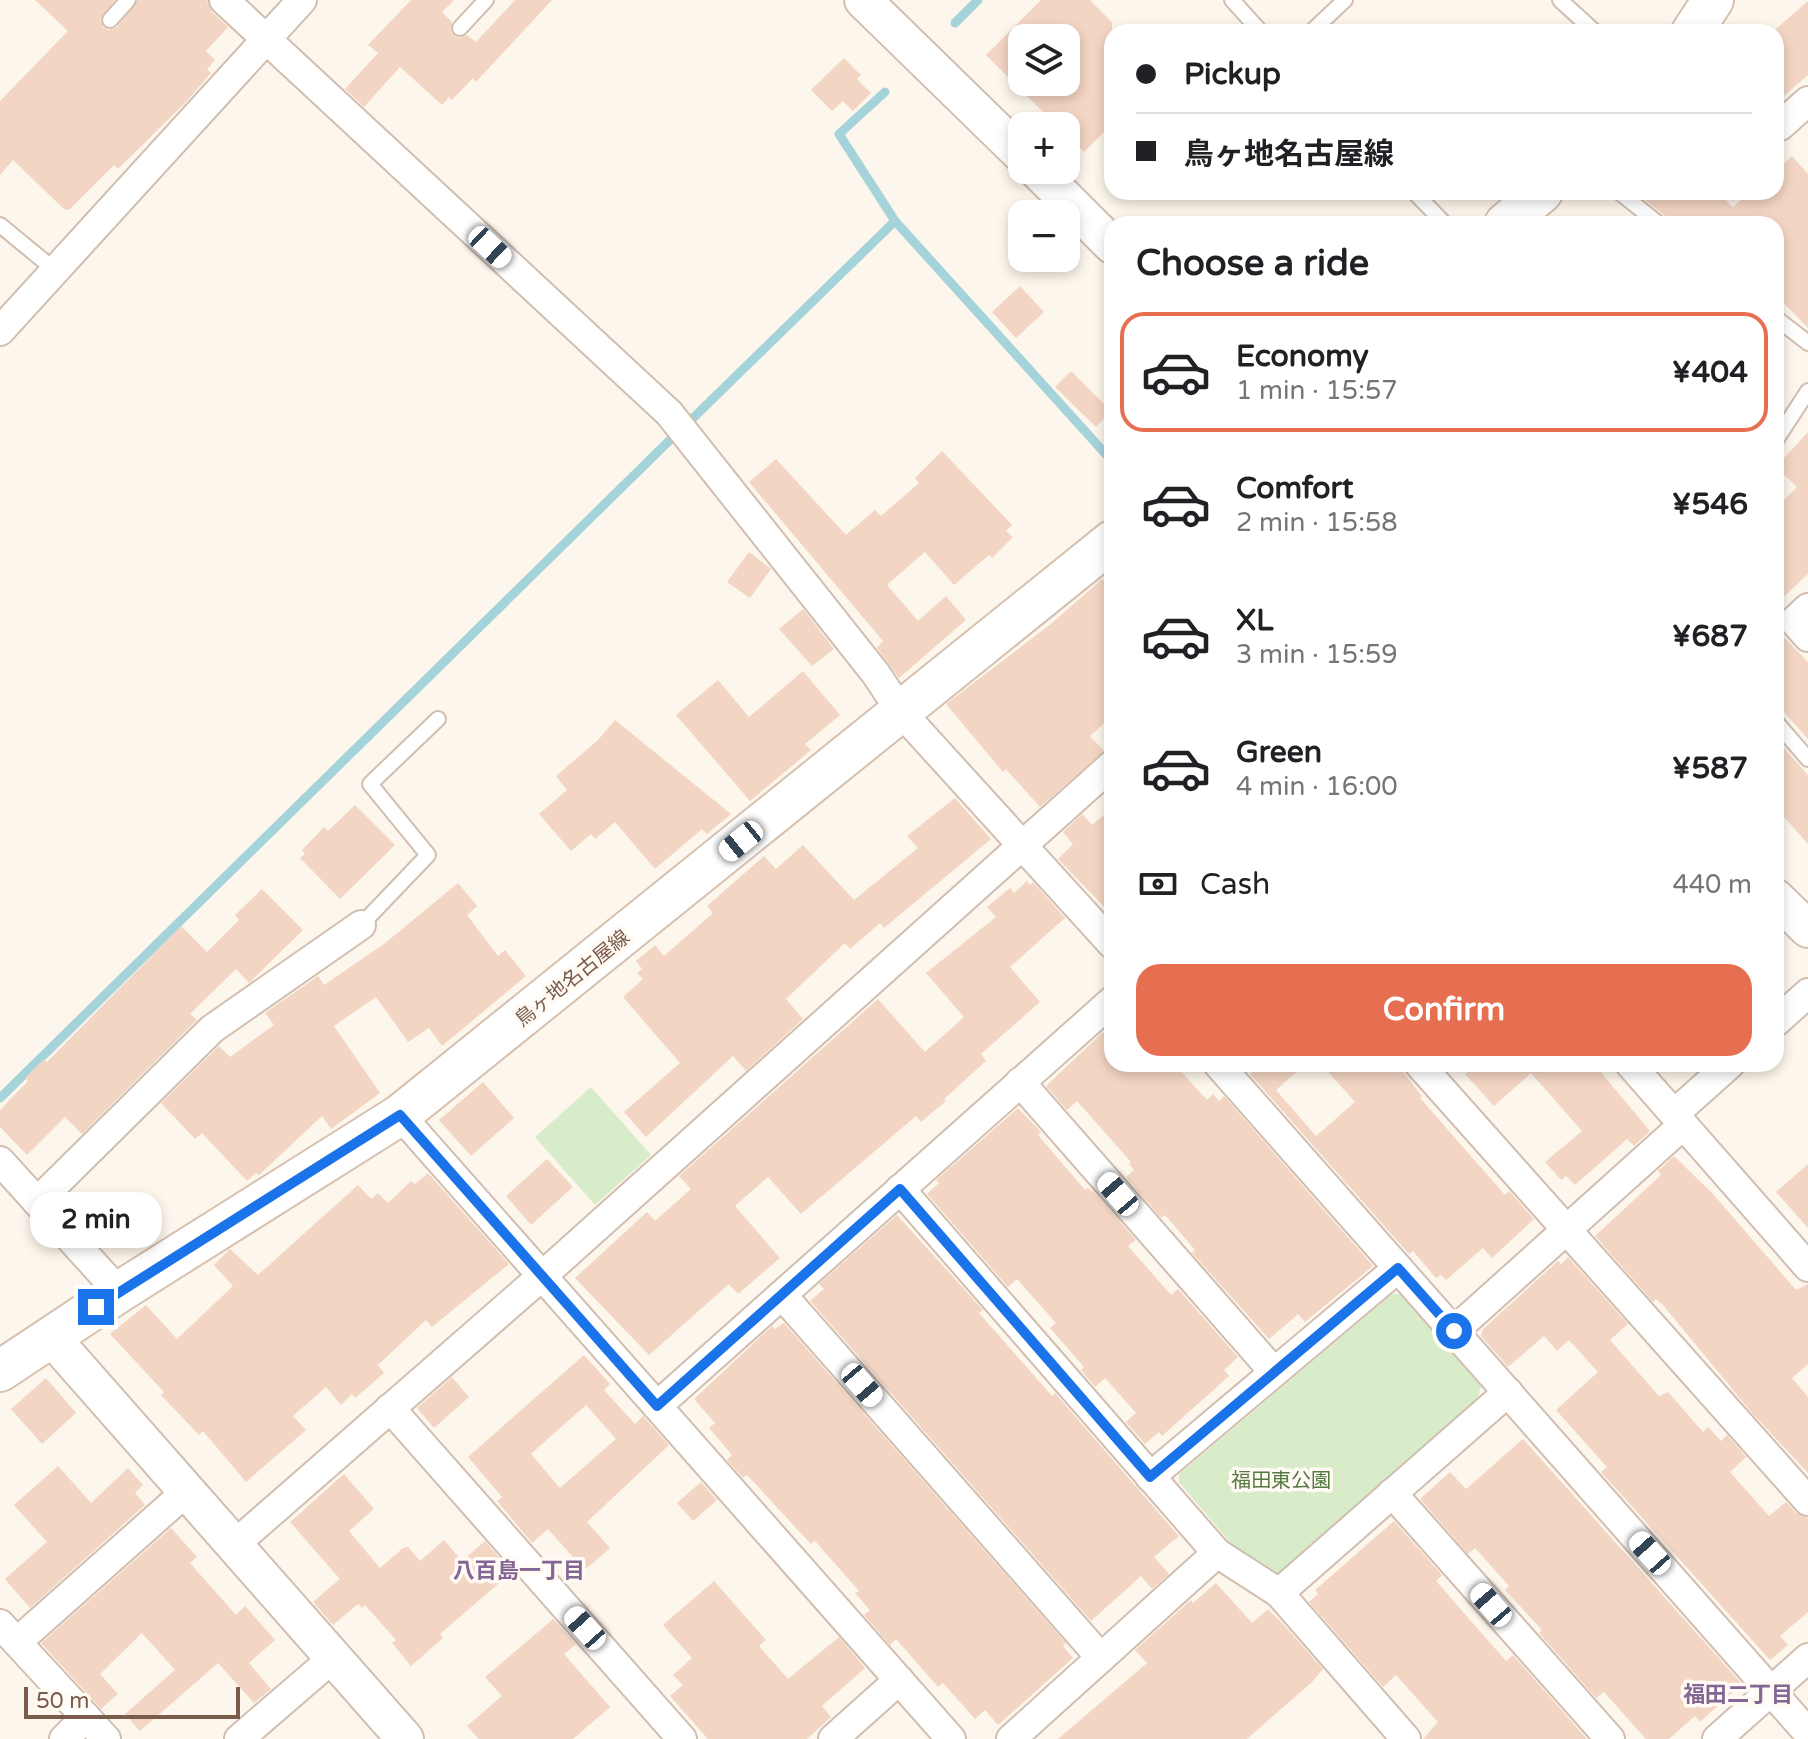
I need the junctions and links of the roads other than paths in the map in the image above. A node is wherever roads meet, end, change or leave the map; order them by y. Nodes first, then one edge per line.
1 (128, 0) edge
2 (224, 0) edge
3 (302, 0) edge
4 (486, 0) edge
5 (863, 0) edge
6 (1232, 0) edge
7 (1345, 0) edge
8 (1560, 0) edge
9 (1713, 0) edge
10 (110, 20) dead end
11 (1254, 24) edge
12 (1320, 24) edge
13 (1586, 24) edge
14 (1697, 24) edge
15 (460, 28) dead end
16 (266, 39) junction
17 (1808, 101) edge
18 (1784, 122) edge
19 (1008, 141) edge
20 (1051, 184) edge
21 (1422, 200) edge
22 (1533, 200) edge
23 (1629, 200) edge
24 (1437, 216) edge
25 (1514, 216) edge
26 (1649, 216) edge
27 (0, 225) edge
28 (1104, 237) edge
29 (56, 271) junction
30 (1784, 324) edge
31 (0, 331) edge
32 (1808, 343) edge
33 (1808, 391) edge
34 (1784, 428) edge
35 (1104, 547) edge
36 (1808, 608) edge
37 (1808, 637) edge
38 (901, 712) junction
39 (438, 719) dead end
40 (1784, 731) edge
41 (1808, 759) edge
42 (1104, 772) edge
43 (1023, 844) junction
44 (1784, 906) edge
45 (361, 925) joint
46 (1808, 929) edge
47 (1104, 935) edge
48 (1808, 993) edge
49 (1104, 1008) edge
50 (1784, 1015) edge
51 (1225, 1072) edge
52 (1426, 1072) edge
53 (1637, 1072) edge
54 (1723, 1072) edge
55 (1020, 1082) junction
56 (400, 1115) junction
57 (1679, 1120) junction
58 (0, 1161) edge
59 (900, 1189) junction
60 (37, 1202) junction
61 (1566, 1230) junction
62 (1808, 1267) edge
63 (1398, 1268) junction
64 (542, 1276) junction
65 (119, 1292) junction
66 (782, 1295) junction
67 (1454, 1331) junction
68 (52, 1338) junction
69 (0, 1371) edge
70 (1274, 1372) junction
71 (1508, 1392) junction
72 (657, 1406) junction
73 (390, 1408) junction
74 (1150, 1477) junction
75 (187, 1491) junction
76 (1392, 1493) junction
77 (1808, 1501) edge
78 (234, 1545) junction
79 (1217, 1553) junction
80 (1279, 1593) junction
81 (8, 1633) edge
82 (333, 1658) junction
83 (1101, 1658) junction
84 (1808, 1658) edge
85 (899, 1680) junction
86 (1772, 1690) junction
87 (86, 1717) junction
88 (1808, 1733) edge
89 (64, 1739) edge
90 (106, 1739) edge
91 (239, 1739) edge
92 (405, 1739) edge
93 (682, 1739) edge
94 (833, 1739) edge
95 (951, 1739) edge
96 (1011, 1739) edge
97 (1406, 1739) edge
98 (1610, 1739) edge
99 (1717, 1739) edge

1 - 10 lane
2 - 16 street
3 - 16 street
4 - 15 lane
5 - 19 street
6 - 11 lane
7 - 12 lane
8 - 13 lane
9 - 14 main road
16 - 29 street
16 - 38 street
17 - 18 street
20 - 28 street
21 - 24 lane
22 - 25 main road
23 - 26 lane
27 - 29 lane
29 - 31 street
30 - 32 lane
33 - 34 lane
35 - 38 main road, 鳥ヶ地名古屋線
36 - 37 street
38 - 43 street
38 - 56 main road, 鳥ヶ地名古屋線
39 - 45 lane
40 - 41 lane
42 - 43 street
43 - 47 street
43 - 64 street
44 - 46 street
45 - 60 street
48 - 50 street
49 - 55 street
51 - 63 street
52 - 61 street
53 - 57 street
54 - 57 street
55 - 59 street
55 - 70 street
56 - 64 street
56 - 65 main road, 鳥ヶ地名古屋線
57 - 61 street
57 - 62 street
58 - 60 street
59 - 66 street
59 - 74 street
60 - 65 street
61 - 67 street
61 - 77 street
63 - 67 street
63 - 70 street
64 - 72 street
64 - 73 street
65 - 68 main road, 鳥ヶ地名古屋線
66 - 72 street
66 - 83 street
67 - 71 street
68 - 69 main road, 鳥ヶ地名古屋線
68 - 75 street
70 - 74 street
71 - 76 street
71 - 86 street
72 - 85 street
73 - 78 street
73 - 93 street
74 - 79 street
75 - 78 street
75 - 81 street
76 - 80 street
76 - 98 street
78 - 82 street
79 - 80 street
79 - 83 street
80 - 97 street
81 - 87 street
82 - 91 street
82 - 92 street
83 - 96 street
84 - 86 street
85 - 94 street
85 - 95 street
86 - 88 street
86 - 99 street
87 - 89 street
87 - 90 street

